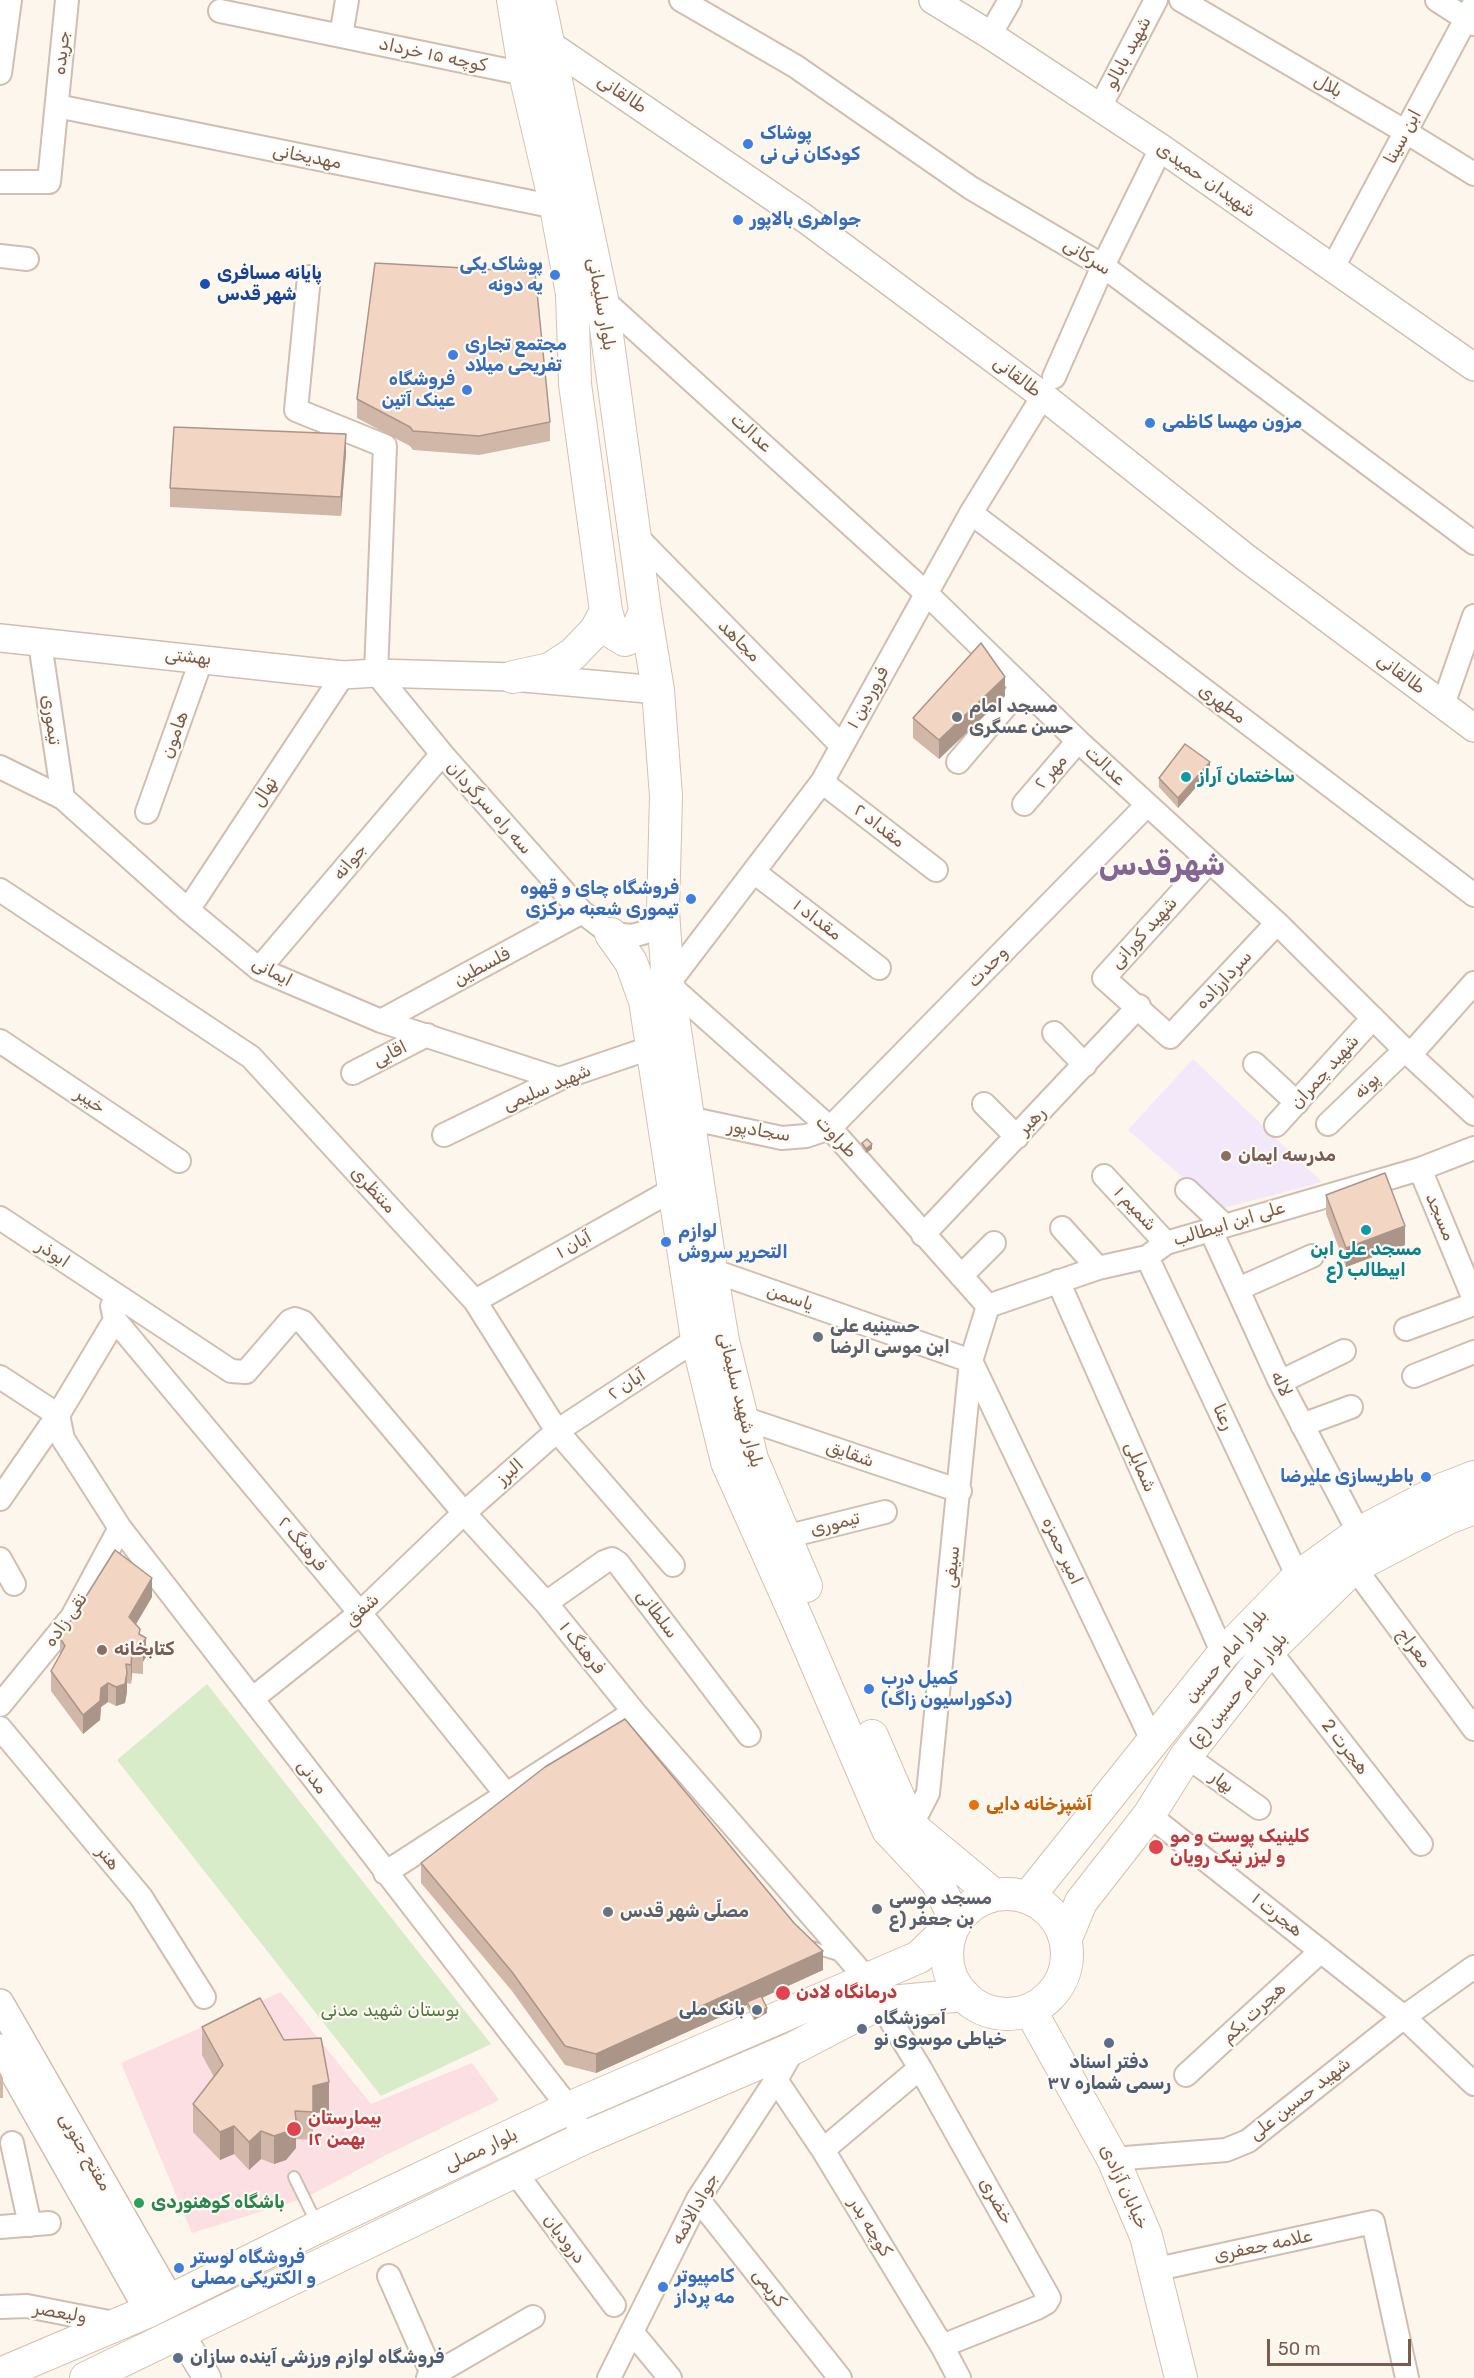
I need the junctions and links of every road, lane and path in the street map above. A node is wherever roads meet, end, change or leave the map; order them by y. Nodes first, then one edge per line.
1 (10, 0) edge
2 (67, 0) edge
3 (347, 0) edge
4 (513, 0) edge
5 (539, 0) edge
6 (681, 0) edge
7 (933, 0) edge
8 (1010, 0) edge
9 (1156, 0) edge
10 (1181, 0) edge
11 (1437, 0) edge
12 (220, 11) dead end
13 (1471, 16) edge
14 (990, 35) junction
15 (341, 36) junction
16 (547, 43) junction
17 (0, 74) edge
18 (525, 74) junction
19 (57, 106) junction
20 (1100, 107) junction
21 (1406, 132) junction
22 (1161, 148) junction
23 (1474, 174) edge
24 (0, 182) edge
25 (556, 207) junction
26 (0, 256) edge
27 (27, 259) dead end
28 (1103, 266) junction
29 (1332, 269) junction
30 (309, 277) dead end
31 (602, 299) junction
32 (1472, 361) edge
33 (1049, 387) junction
34 (971, 513) junction
35 (636, 537) junction
36 (1474, 543) edge
37 (926, 593) junction
38 (606, 611) junction
39 (645, 611) junction
40 (1474, 616) edge
41 (0, 638) edge
42 (40, 643) junction
43 (202, 658) junction
44 (376, 673) junction
45 (343, 675) junction
46 (513, 677) junction
47 (1022, 687) junction
48 (658, 690) junction
49 (1443, 705) junction
50 (1474, 728) edge
51 (1078, 741) junction
52 (843, 746) junction
53 (442, 754) junction
54 (958, 762) dead end
55 (0, 767) edge
56 (822, 782) junction
57 (63, 798) junction
58 (1024, 804) dead end
59 (1147, 805) junction
60 (147, 812) dead end
61 (1209, 862) junction
62 (936, 870) dead end
63 (754, 872) junction
64 (0, 890) edge
65 (1474, 895) edge
66 (188, 909) junction
67 (663, 911) junction
68 (582, 912) junction
69 (1277, 923) junction
70 (611, 934) junction
71 (879, 968) dead end
72 (259, 969) junction
73 (1474, 983) edge
74 (668, 984) junction
75 (1138, 1006) junction
76 (1373, 1018) junction
77 (381, 1021) junction
78 (1053, 1033) dead end
79 (427, 1035) junction
80 (0, 1041) edge
81 (653, 1047) junction
82 (1408, 1052) junction
83 (1255, 1064) dead end
84 (1085, 1065) junction
85 (353, 1073) dead end
86 (559, 1079) junction
87 (1297, 1103) junction
88 (984, 1104) dead end
89 (1474, 1114) edge
90 (688, 1118) junction
91 (1328, 1124) dead end
92 (1276, 1125) dead end
93 (830, 1128) junction
94 (444, 1135) dead end
95 (1017, 1137) junction
96 (1474, 1148) edge
97 (179, 1161) dead end
98 (1420, 1169) junction
99 (1104, 1176) dead end
100 (674, 1189) junction
101 (1187, 1190) dead end
102 (0, 1218) edge
103 (1062, 1228) dead end
104 (1218, 1228) junction
105 (923, 1235) junction
106 (994, 1243) dead end
107 (1166, 1243) junction
108 (1312, 1256) dead end
109 (1147, 1257) junction
110 (1098, 1268) junction
111 (711, 1270) junction
112 (962, 1276) junction
113 (1058, 1281) junction
114 (1238, 1289) junction
115 (107, 1291) junction
116 (1473, 1294) edge
117 (475, 1300) junction
118 (988, 1306) junction
119 (295, 1319) joint
120 (116, 1320) junction
121 (1406, 1329) dead end
122 (697, 1339) junction
123 (1344, 1351) dead end
124 (1474, 1352) edge
125 (971, 1361) junction
126 (1414, 1376) dead end
127 (0, 1377) edge
128 (1280, 1382) junction
129 (1351, 1407) dead end
130 (58, 1415) junction
131 (740, 1417) junction
132 (1302, 1425) junction
133 (557, 1431) junction
134 (1474, 1477) edge
135 (960, 1491) junction
136 (1, 1494) edge
137 (1474, 1508) edge
138 (885, 1512) dead end
139 (464, 1513) junction
140 (120, 1528) junction
141 (1359, 1533) junction
142 (785, 1537) junction
143 (0, 1559) edge
144 (673, 1565) dead end
145 (1354, 1567) junction
146 (1298, 1577) junction
147 (14, 1584) dead end
148 (546, 1603) junction
149 (360, 1613) junction
150 (1269, 1650) junction
151 (1223, 1654) junction
152 (252, 1699) junction
153 (0, 1705) edge
154 (634, 1712) junction
155 (0, 1728) edge
156 (1474, 1729) edge
157 (749, 1735) dead end
158 (1152, 1742) junction
159 (1186, 1756) junction
160 (506, 1794) junction
161 (1259, 1808) dead end
162 (1149, 1815) junction
163 (911, 1826) junction
164 (1421, 1844) dead end
165 (385, 1873) junction
166 (994, 1895) junction
167 (1029, 1896) junction
168 (957, 1921) junction
169 (1066, 1938) junction
170 (794, 1942) edge
171 (1321, 1951) junction
172 (1474, 1967) edge
173 (865, 1980) junction
174 (964, 1995) junction
175 (204, 1997) dead end
176 (0, 2003) edge
177 (1030, 2010) junction
178 (1404, 2017) junction
179 (0, 2048) edge
180 (794, 2048) junction
181 (920, 2068) junction
182 (1186, 2075) dead end
183 (776, 2080) junction
184 (1474, 2084) edge
185 (569, 2108) junction
186 (584, 2138) junction
187 (12, 2143) dead end
188 (823, 2150) junction
189 (1113, 2159) junction
190 (515, 2172) junction
191 (294, 2177) dead end
192 (698, 2199) junction
193 (318, 2227) junction
194 (0, 2228) edge
195 (1154, 2270) junction
196 (389, 2276) dead end
197 (160, 2306) junction
198 (614, 2306) dead end
199 (0, 2307) edge
200 (533, 2317) dead end
201 (119, 2324) junction
202 (632, 2332) junction
203 (179, 2334) junction
204 (942, 2346) junction
205 (0, 2374) edge
206 (430, 2377) edge
207 (86, 2378) edge
208 (207, 2378) edge
209 (609, 2378) edge
210 (670, 2378) edge
211 (840, 2378) edge
212 (959, 2378) edge
213 (1181, 2378) edge
214 (1407, 2378) edge

1 - 17 street
2 - 19 street, جریده
3 - 15 street
4 - 18 main road, بلوار سلیمانی
5 - 16 main road, بلوار سلیمانی
6 - 28 street, سرکانی
7 - 14 street, شهیدان حمیدی
8 - 14 street
9 - 20 street, شهید بابالو
10 - 21 street, بلال
11 - 13 street
12 - 15 street, کوچه ۱۵ خرداد
13 - 21 street, ابن سینا
14 - 20 street, شهیدان حمیدی
15 - 18 street, کوچه ۱۵ خرداد
16 - 31 main road, بلوار سلیمانی
16 - 33 street, طالقانی
18 - 25 main road, بلوار سلیمانی
19 - 24 street, جریده
19 - 25 street, مهدیخانی
20 - 22 street, شهیدان حمیدی
21 - 23 street, بلال
21 - 29 street, ابن سینا
22 - 28 street, فروردین ۱
22 - 29 street, شهیدان حمیدی
25 - 38 main road, بلوار سلیمانی
26 - 27 street
28 - 33 street, فروردین ۱
28 - 36 street, سرکانی
29 - 32 street, شهیدان حمیدی
30 - 44 street
31 - 35 main road, بلوار سلیمانی
31 - 37 street, عدالت
33 - 34 street, فروردین ۱
33 - 49 street, طالقانی
34 - 37 street, فروردین ۱
34 - 65 street, مطهری
35 - 39 main road, بلوار سلیمانی
35 - 52 street, مجاهد
37 - 47 street, عدالت
37 - 52 street, فروردین ۱
38 - 39 main road, بلوار سلیمانی
38 - 46 main road
39 - 48 main road
40 - 49 street
41 - 42 street, بهشتی
42 - 43 street, بهشتی
42 - 57 street, تیموری
43 - 45 street, بهشتی
43 - 60 street, هامون
44 - 45 street, بهشتی
44 - 46 street
44 - 53 street, سه راه سرگردان
45 - 66 street, نهال
46 - 48 street
47 - 51 street, عدالت
47 - 54 street
48 - 67 main road
49 - 50 street, طالقانی
51 - 58 street, مهر ۲
51 - 59 street, عدالت
52 - 56 street, فروردین ۱
53 - 68 street, سه راه سرگردان
53 - 72 street, جوانه
55 - 57 street, ایمانی
56 - 62 street, مقداد ۲
56 - 63 street, فروردین ۱
57 - 66 street, ایمانی
59 - 61 street, عدالت
59 - 93 street, وحدت
61 - 69 street, عدالت
61 - 75 street, شهید کورانی
63 - 71 street, مقداد ۱
63 - 74 street, فروردین ۱
64 - 117 street, منتظری
66 - 72 street, ایمانی
67 - 70 street
67 - 74 main road, بلوار شهید سلیمانی
68 - 70 street, سه راه سرگردان
68 - 77 street, فلسطین
69 - 75 street, سردارزاده
69 - 76 street, عدالت
70 - 81 main road, بلوار شهید سلیمانی
72 - 77 street, ایمانی
73 - 82 street, پونه
74 - 90 main road, بلوار شهید سلیمانی
74 - 93 street, طراوت
75 - 84 street, رهبر
76 - 82 street, عدالت
76 - 87 street, شهید چمران
77 - 79 street, ایمانی
78 - 84 street
79 - 85 street, اقایی
79 - 86 street, ایمانی
80 - 97 street, خیبر
81 - 86 street, شهید سلیمی
81 - 100 main road, بلوار شهید سلیمانی
82 - 89 street, عدالت
82 - 91 street, پونه
83 - 87 street
84 - 95 street, رهبر
86 - 94 street, شهید سلیمی
87 - 92 street, شهید چمران
88 - 95 street
90 - 93 street, سجادپور
90 - 111 main road, بلوار شهید سلیمانی
93 - 105 street, طراوت
95 - 105 street, رهبر
96 - 98 street, علی ابن ابیطالب
98 - 104 street, علی ابن ابیطالب
98 - 116 street, مسجد
99 - 107 street, شمیم ۱
100 - 117 street, آبان ۱
100 - 122 main road, بلوار شهید سلیمانی
101 - 104 street
102 - 115 street, ابوذر
103 - 110 street
104 - 107 street, علی ابن ابیطالب
104 - 114 street, لاله
105 - 112 street, طراوت
106 - 112 street
107 - 109 street, علی ابن ابیطالب
108 - 114 street
109 - 110 street, علی ابن ابیطالب
109 - 146 street, رعنا
110 - 113 street, علی ابن ابیطالب
111 - 125 street, یاسمن
111 - 131 main road, بلوار شهید سلیمانی
112 - 118 street, طراوت
113 - 118 street, علی ابن ابیطالب
113 - 151 street, شمایلی
114 - 128 street, لاله
115 - 119 street, ابوذر
115 - 120 street, فرهنگ ۲
116 - 121 street
117 - 133 street, منتظری
118 - 125 street, سیفی
119 - 139 street, فرهنگ ۱
120 - 130 street
120 - 149 street, فرهنگ ۲
122 - 133 street, آبان ۲
122 - 168 main road, بلوار شهید سلیمانی
123 - 128 street
124 - 126 street
125 - 135 street, سیفی
125 - 158 street, امیر حمزه
127 - 130 street
128 - 132 street, لاله
129 - 132 street
130 - 136 street
130 - 140 street, مدنی
131 - 135 street, شقایق
131 - 142 main road, بلوار شهید سلیمانی
132 - 141 street, لاله
133 - 139 street, البرز
133 - 144 street, منتظری
134 - 141 main road, بلوار امام حسین
135 - 163 street, سیفی
137 - 145 main road, بلوار امام حسین (ع)
138 - 142 street, تیموری
139 - 148 street, فرهنگ ۱
139 - 149 street, شفق
140 - 152 street, مدنی
140 - 153 street, نقی زاده
141 - 146 main road, بلوار امام حسین
142 - 163 main road, بلوار شهید سلیمانی
143 - 147 street
145 - 150 main road, بلوار امام حسین (ع)
145 - 156 street, معراج
146 - 151 main road, بلوار امام حسین
148 - 154 street, فرهنگ ۱
148 - 157 street, سلطانی
149 - 152 street, شفق
149 - 160 street, فرهنگ ۲
150 - 159 main road, بلوار امام حسین (ع)
150 - 164 street, هجرت 2
151 - 158 main road, بلوار امام حسین
152 - 165 street, مدنی
154 - 160 street
154 - 173 street, فرهنگ ۱
155 - 175 street, هنر
158 - 167 main road, بلوار امام حسین
159 - 161 street, بهار
159 - 162 main road, بلوار امام حسین (ع)
160 - 165 street
162 - 169 main road, بلوار امام حسین (ع)
162 - 171 street, هجرت ۱
163 - 166 main road, بلوار شهید سلیمانی
165 - 185 street, مدنی
166 - 167 main road
166 - 168 main road
167 - 169 main road
168 - 173 main road, بلوار مصلی
168 - 174 main road
169 - 177 main road
170 - 173 lane
171 - 178 street, هجرت ۱
171 - 182 street, هجرت یکم
172 - 178 street, شهید حسین علی
173 - 174 main road, بلوار مصلی
173 - 180 main road, بلوار مصلی
173 - 181 street, خضری
173 - 185 main road, بلوار مصلی
174 - 177 main road
176 - 197 street, مفتح جنوبی
177 - 189 main road, خیابان آزادی
178 - 184 street, هجرت ۱
178 - 189 street, شهید حسین علی
179 - 197 street, مفتح جنوبی
180 - 183 street, جوادالائمه
180 - 186 main road, بلوار مصلی
181 - 188 street
181 - 204 street, خضری
183 - 188 street, کوچه بدر
183 - 192 street, جوادالائمه
185 - 186 street, مدنی
185 - 193 main road, بلوار مصلی
186 - 190 main road, بلوار مصلی
187 - 194 street
188 - 204 street, کوچه بدر
189 - 195 main road, خیابان آزادی
190 - 198 street, درودیان
190 - 203 main road, بلوار مصلی
191 - 193 lane
192 - 202 street, جوادالائمه
192 - 211 street, کریمی
193 - 197 main road, بلوار مصلی
195 - 213 main road, خیابان آزادی
195 - 214 street, علامه جعفری
196 - 206 street
197 - 201 main road, بلوار مصلی
197 - 203 main road
199 - 201 street, ولیعصر
200 - 206 street
201 - 205 main road, بلوار مصلی
202 - 209 street, جوادالائمه
202 - 210 street
203 - 207 main road, بلوار مصلی
203 - 208 street
204 - 212 street, کوچه بدر

